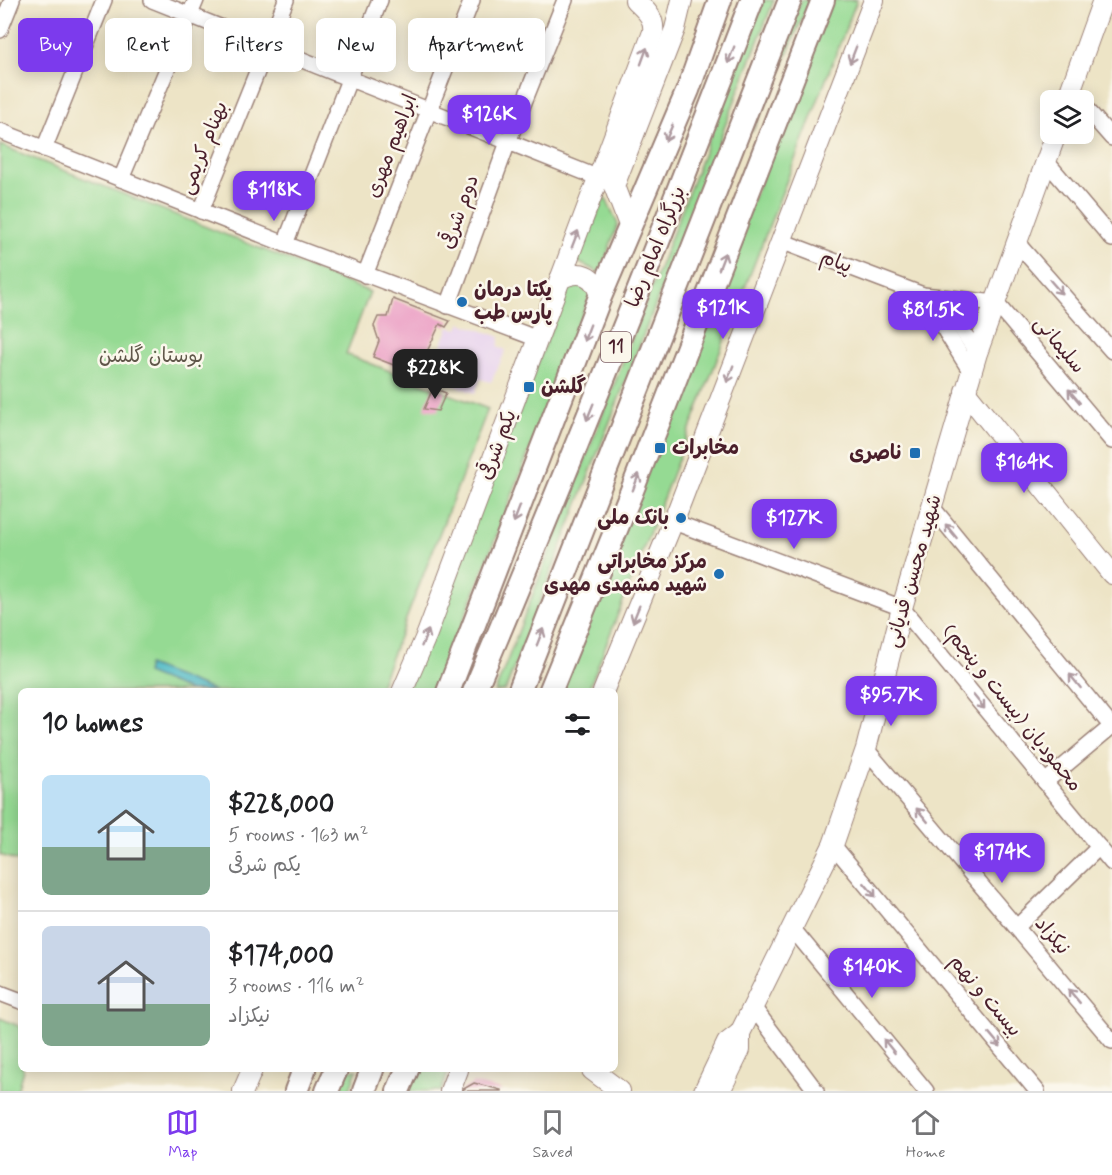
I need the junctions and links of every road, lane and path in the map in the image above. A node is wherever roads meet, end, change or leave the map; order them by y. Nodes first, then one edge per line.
1 (12, 0) edge
2 (104, 0) edge
3 (152, 0) edge
4 (196, 0) edge
5 (286, 0) edge
6 (380, 0) edge
7 (472, 0) edge
8 (565, 0) edge
9 (635, 0) edge
10 (651, 0) edge
11 (658, 0) edge
12 (682, 0) edge
13 (720, 0) edge
14 (752, 0) edge
15 (790, 0) edge
16 (812, 0) edge
17 (823, 0) edge
18 (874, 0) edge
19 (1102, 0) edge
20 (1112, 12) edge
21 (190, 16) junction
22 (279, 18) edge
23 (204, 22) edge
24 (0, 30) edge
25 (304, 62) edge
26 (257, 72) edge
27 (348, 79) junction
28 (1077, 90) edge
29 (428, 111) junction
30 (1094, 119) edge
31 (0, 131) edge
32 (1112, 138) edge
33 (508, 142) junction
34 (1052, 144) edge
35 (44, 149) junction
36 (1046, 161) junction
37 (598, 178) junction
38 (720, 178) junction
39 (121, 179) junction
40 (201, 211) junction
41 (629, 225) junction
42 (1112, 239) edge
43 (781, 241) junction
44 (1017, 243) junction
45 (285, 244) junction
46 (366, 275) junction
47 (560, 279) junction
48 (923, 295) junction
49 (600, 297) junction
50 (941, 298) junction
51 (996, 303) junction
52 (448, 306) junction
53 (538, 339) junction
54 (1112, 351) edge
55 (977, 353) junction
56 (971, 372) junction
57 (640, 378) junction
58 (965, 392) junction
59 (1112, 441) edge
60 (932, 507) junction
61 (674, 522) junction
62 (542, 532) junction
63 (1112, 574) edge
64 (902, 608) junction
65 (576, 624) junction
66 (404, 688) edge
67 (450, 688) edge
68 (461, 688) edge
69 (476, 688) edge
70 (521, 688) edge
71 (552, 688) edge
72 (605, 688) edge
73 (1112, 726) edge
74 (867, 748) junction
75 (1045, 782) junction
76 (833, 845) junction
77 (1099, 847) junction
78 (1112, 863) edge
79 (1017, 927) junction
80 (792, 928) junction
81 (0, 993) edge
82 (18, 1000) edge
83 (753, 1007) junction
84 (740, 1033) junction
85 (1112, 1041) edge
86 (251, 1072) edge
87 (303, 1072) edge
88 (335, 1072) edge
89 (371, 1072) edge
90 (405, 1072) edge
91 (457, 1072) edge
92 (595, 1072) edge
93 (243, 1091) edge
94 (296, 1091) edge
95 (327, 1091) edge
96 (364, 1091) edge
97 (398, 1091) edge
98 (450, 1091) edge
99 (620, 1091) edge
100 (704, 1091) edge
101 (720, 1091) edge
102 (816, 1091) edge
103 (926, 1091) edge
104 (1037, 1091) edge

1 - 24 street
2 - 35 street
3 - 21 street
4 - 21 street
5 - 22 street, بهنام کریمی
6 - 27 street
7 - 29 street, ابراهیم مهری
8 - 33 street, دوم شرقی
37 -> 9 main road, یکم شرقی
10 - 11 main road
12 - 41 main road
13 -> 41 highway
14 -> 62 highway, بزرگراه امام رضا / 11
15 - 38 highway, بزرگراه امام رضا / 11
16 - 38 highway
65 -> 17 highway
18 -> 43 main road
19 - 20 street
19 - 28 main road
21 - 23 street
21 - 39 street
25 - 27 street
26 - 40 street, بهنام کریمی
27 - 29 street
27 - 45 street
29 - 33 street
29 - 46 street, ابراهیم مهری
30 - 32 street
31 - 35 street
33 - 37 street
33 - 52 street, دوم شرقی
34 - 36 main road, شهید محسن قدیانی
35 - 39 street
36 - 42 street
36 - 44 main road, شهید محسن قدیانی
47 -> 37 main road, یکم شرقی
38 - 57 highway, بزرگراه امام رضا / 11
39 - 40 street
40 - 45 street
41 - 49 highway
43 - 48 street, پیام
43 -> 61 main road
44 - 51 main road, شهید محسن قدیانی
44 -> 54 street
45 - 46 street
46 - 52 street
47 - 49 main road
47 - 53 main road, یکم شرقی
48 - 50 street, پیام
48 - 56 street
49 -> 67 highway
50 - 51 street, پیام
50 - 55 street
51 - 55 main road, شهید محسن قدیانی
59 -> 51 street, سلیمانی
52 - 53 street
66 -> 53 main road, یکم شرقی
55 - 56 main road, شهید محسن قدیانی
56 - 58 main road, شهید محسن قدیانی
57 - 65 highway
70 -> 57 highway, بزرگراه امام رضا / 11
58 - 60 main road, شهید محسن قدیانی
58 - 63 main road
60 - 64 main road, شهید محسن قدیانی
73 -> 60 street
61 - 64 street
61 -> 72 main road
62 - 68 highway
62 - 69 highway, بزرگراه امام رضا / 11
64 - 74 main road, شهید محسن قدیانی
64 -> 75 street, محمودیان (بیست و پنجم)
65 - 71 highway
73 - 75 street
74 - 76 main road, شهید محسن قدیانی
79 -> 74 street, نیکزاد
75 - 77 street, محمودیان (بیست و پنجم)
76 - 80 main road, شهید محسن قدیانی
76 -> 104 street, بیست و نهم
77 - 78 street, محمودیان (بیست و پنجم)
77 - 79 street
85 -> 79 street, نیکزاد
80 - 83 main road, شهید محسن قدیانی
103 -> 80 street
81 - 82 street
83 - 84 main road, شهید محسن قدیانی
83 - 102 street
84 - 100 main road, شهید محسن قدیانی
84 - 101 main road, شهید محسن قدیانی
86 - 93 main road
87 - 94 highway
88 - 95 highway
89 - 96 highway
90 - 97 highway
91 - 98 main road
92 - 99 main road

